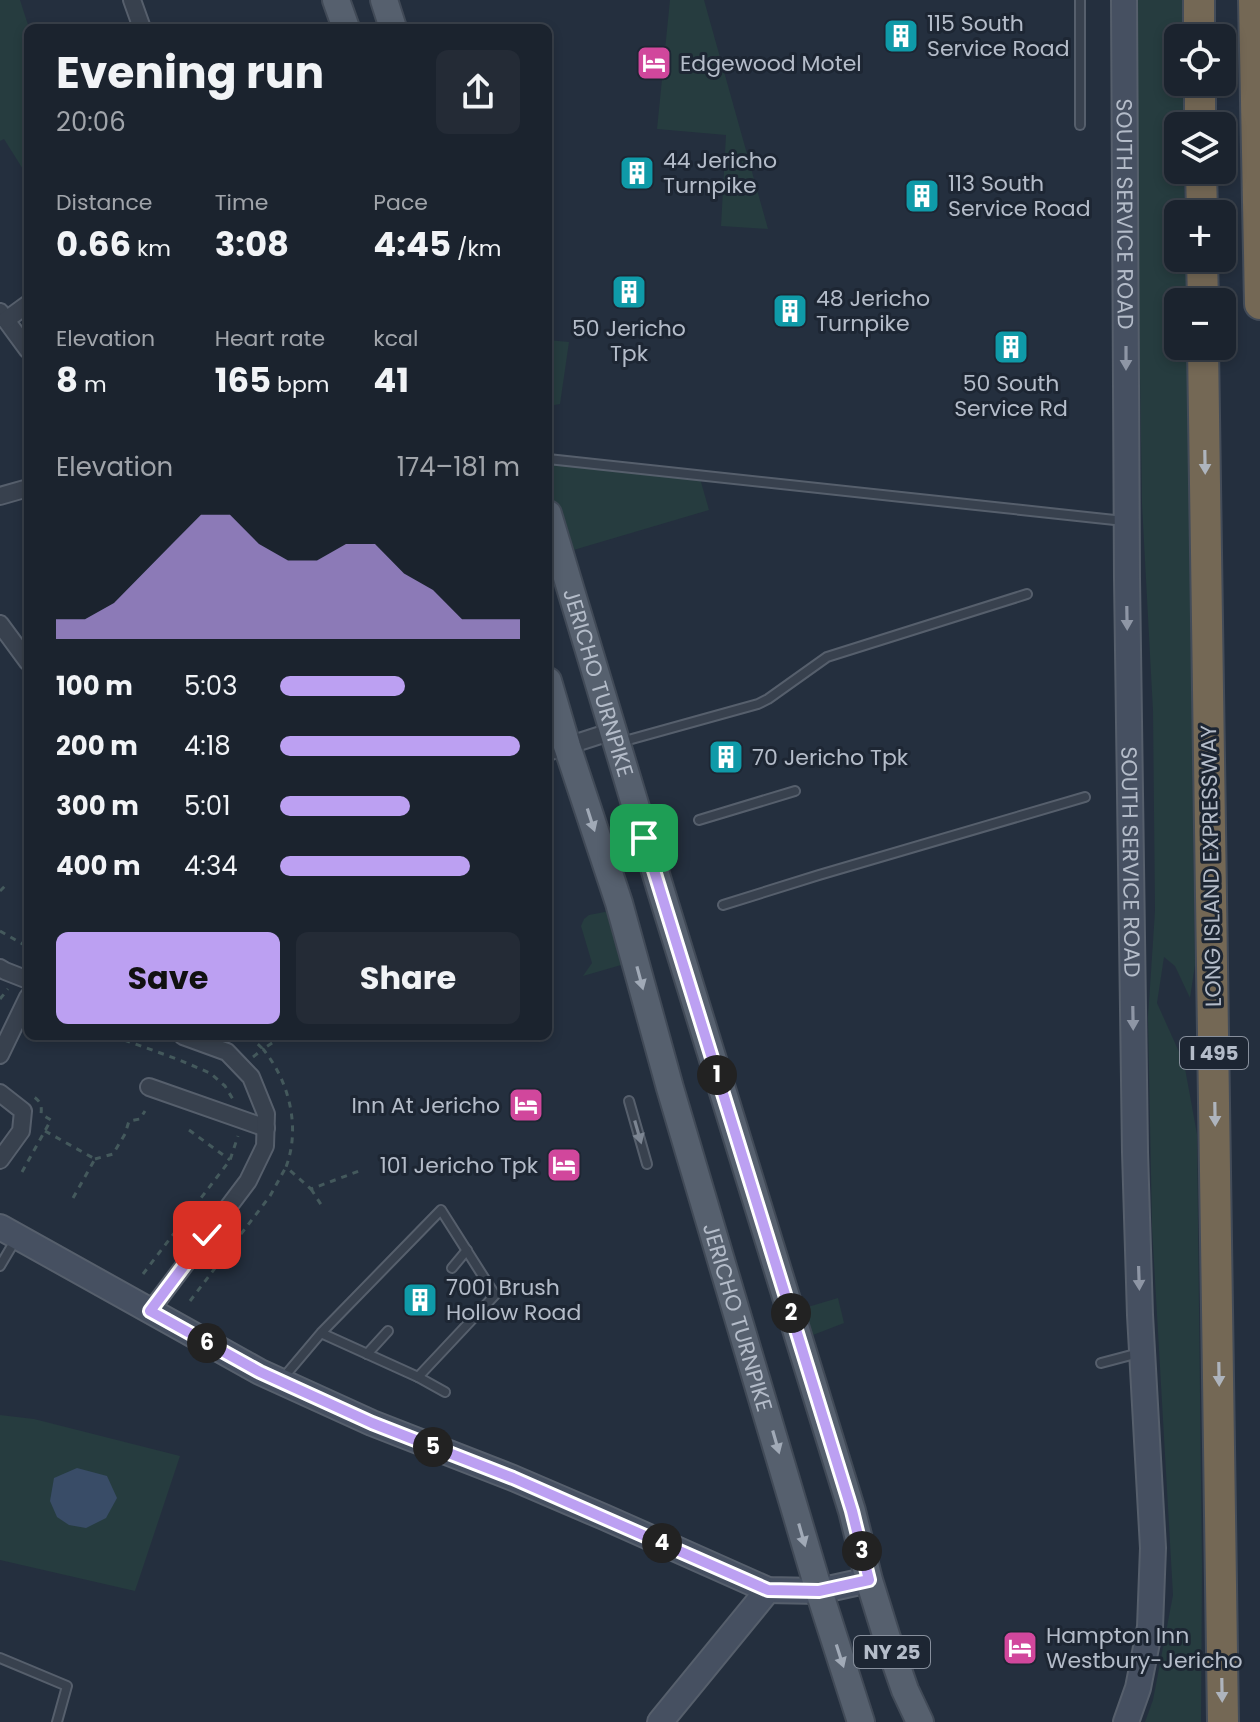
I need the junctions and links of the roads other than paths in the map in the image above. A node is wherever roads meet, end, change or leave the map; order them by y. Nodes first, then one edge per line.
1 (132, 0) edge
2 (336, 0) edge
3 (384, 0) edge
4 (1080, 0) edge
5 (1124, 0) edge
6 (1199, 0) edge
7 (1254, 0) edge
8 (141, 24) edge
9 (345, 24) edge
10 (392, 24) edge
11 (1199, 24) edge
12 (1080, 125) dead end
13 (1260, 304) edge
14 (24, 306) edge
15 (3, 316) edge
16 (24, 345) edge
17 (1203, 360) edge
18 (552, 459) edge
19 (24, 489) edge
20 (0, 496) edge
21 (1127, 521) junction
22 (552, 528) edge
23 (1027, 594) dead end
24 (0, 624) edge
25 (24, 657) edge
26 (552, 707) edge
27 (614, 737) junction
28 (558, 749) edge
29 (795, 791) dead end
30 (1085, 797) dead end
31 (699, 820) dead end
32 (723, 905) dead end
33 (0, 968) edge
34 (24, 978) edge
35 (24, 1005) edge
36 (194, 1040) edge
37 (0, 1055) edge
38 (149, 1087) dead end
39 (0, 1093) edge
40 (629, 1101) dead end
41 (266, 1128) junction
42 (0, 1160) edge
43 (647, 1164) dead end
44 (8, 1232) edge
45 (467, 1250) junction
46 (0, 1266) edge
47 (452, 1268) dead end
48 (150, 1311) junction
49 (388, 1331) dead end
50 (321, 1333) junction
51 (1142, 1352) junction
52 (367, 1354) junction
53 (1101, 1363) dead end
54 (418, 1377) junction
55 (281, 1381) junction
56 (445, 1392) dead end
57 (869, 1580) junction
58 (768, 1590) junction
59 (819, 1591) junction
60 (0, 1658) edge
61 (57, 1722) edge
62 (660, 1722) edge
63 (861, 1722) edge
64 (920, 1722) edge
65 (1126, 1722) edge
66 (1223, 1722) edge

1 - 8 street
2 - 9 main road
3 - 10 main road
4 - 12 lane
5 -> 21 main road, SOUTH SERVICE ROAD
6 - 11 highway
7 - 13 highway
14 - 15 street
15 - 16 street
17 -> 66 highway, LONG ISLAND EXPRESSWAY / I 495
18 - 21 lane
19 - 20 street
21 -> 51 main road, SOUTH SERVICE ROAD
22 - 27 main road, JERICHO TURNPIKE / NY 25
23 - 27 lane
24 - 25 street
26 - 28 main road, JERICHO TURNPIKE / NY 25
27 - 28 street
27 - 57 main road, JERICHO TURNPIKE / NY 25
28 -> 59 main road, JERICHO TURNPIKE / NY 25
29 - 31 lane
30 - 32 lane
33 - 34 street
35 - 37 street
36 - 41 street
38 - 41 street
39 - 42 street
40 -> 43 lane
41 - 48 street
44 - 46 lane
44 - 48 main road
45 - 47 lane
45 - 50 lane
45 - 54 lane
48 - 55 main road
49 - 52 lane
50 - 52 lane
50 - 55 lane
51 - 53 lane
51 - 65 main road, SOUTH SERVICE ROAD
52 - 54 lane
54 - 56 lane
55 - 58 main road
57 - 59 main road
57 - 64 main road, JERICHO TURNPIKE / NY 25
58 - 59 main road
58 - 62 main road
59 -> 63 main road, JERICHO TURNPIKE / NY 25
60 - 61 lane

